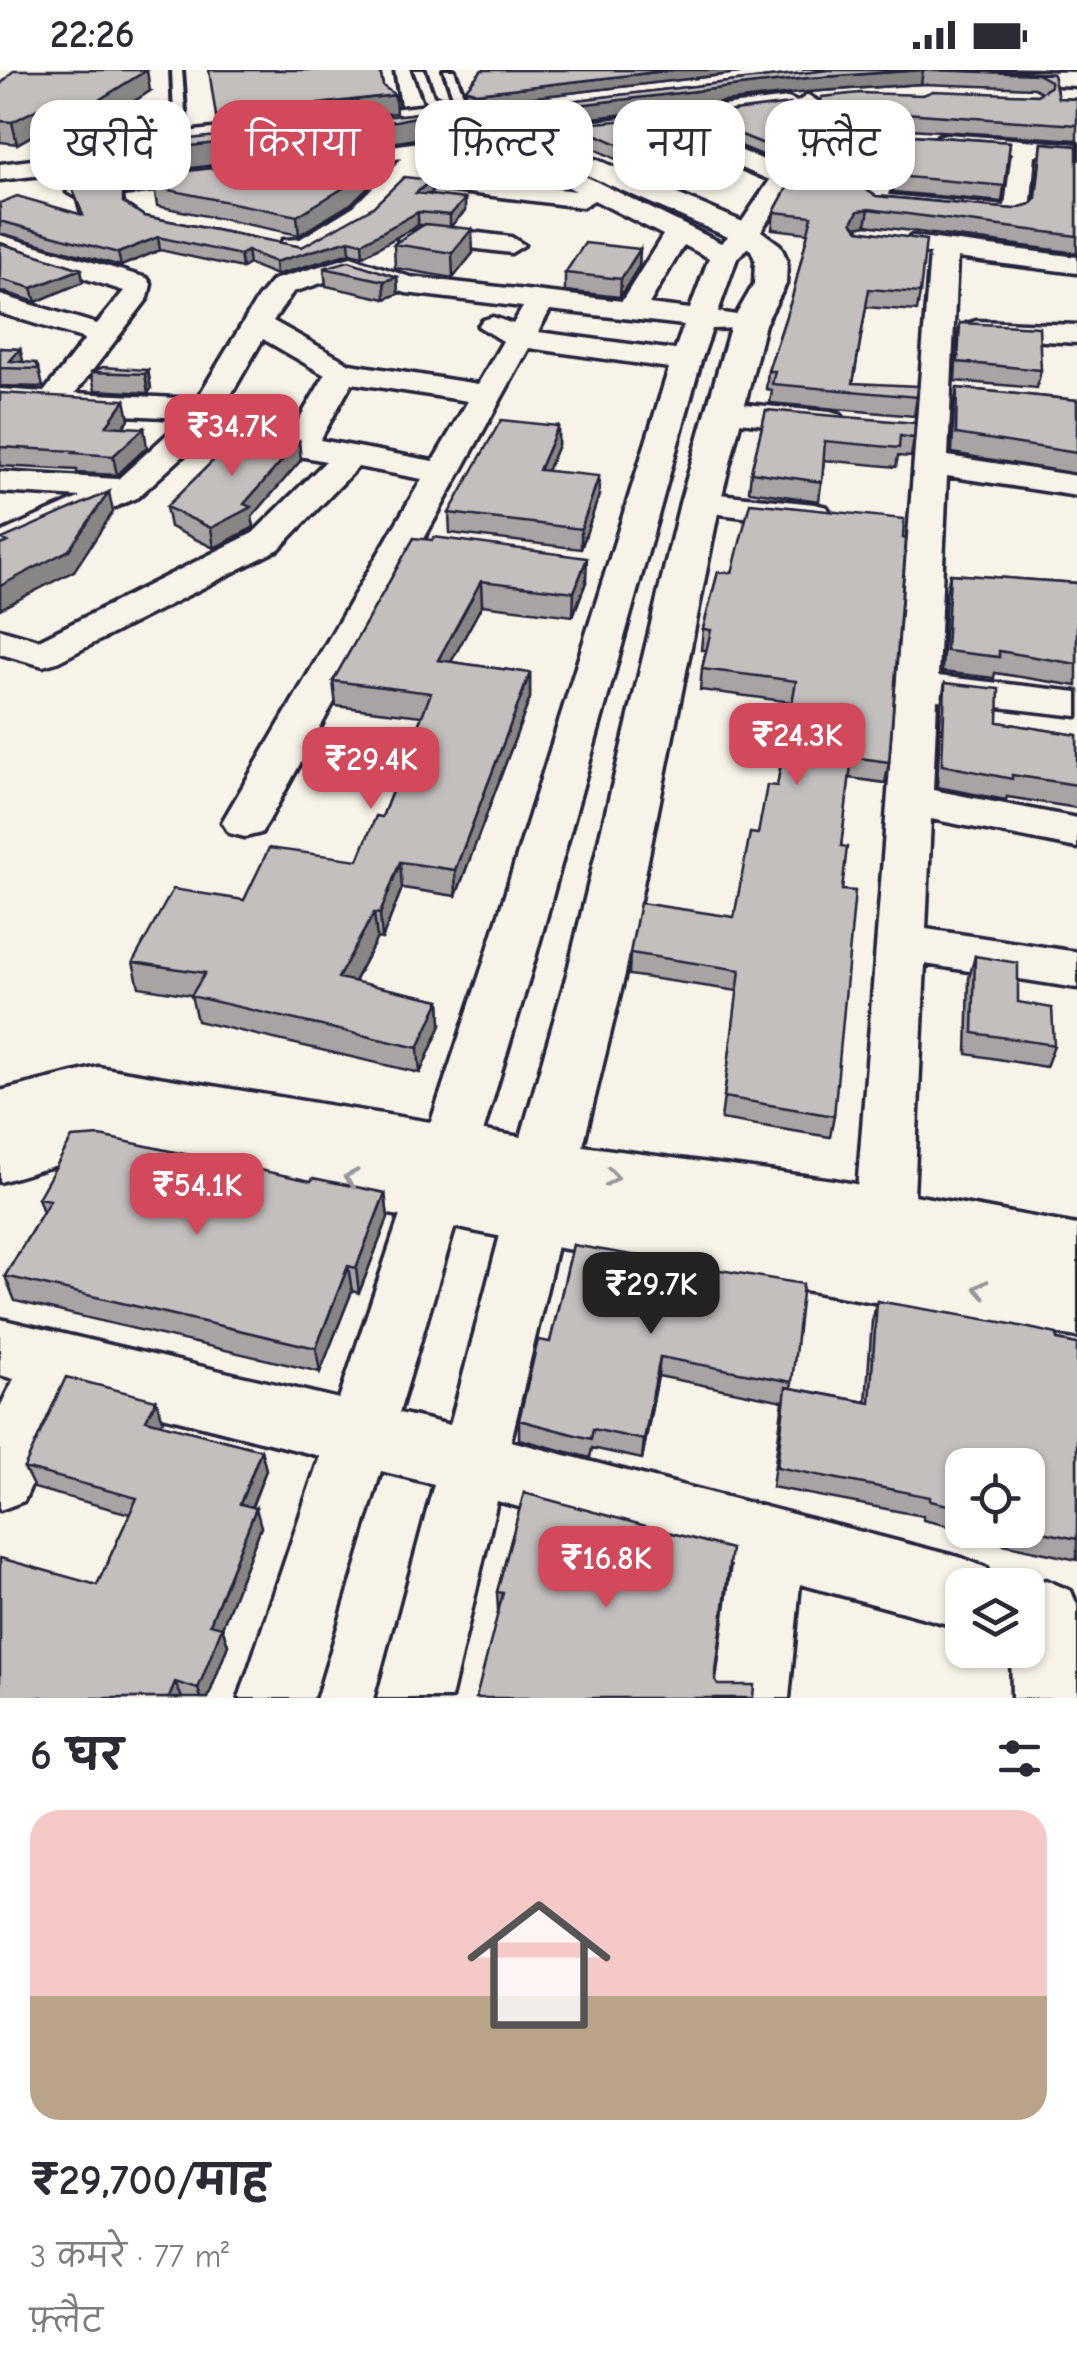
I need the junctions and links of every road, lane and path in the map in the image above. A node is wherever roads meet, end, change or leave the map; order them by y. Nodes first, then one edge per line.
1 (177, 70) edge
2 (386, 70) edge
3 (419, 70) edge
4 (1032, 70) edge
5 (842, 72) edge
6 (947, 72) edge
7 (1077, 76) edge
8 (986, 97) edge
9 (1034, 99) edge
10 (179, 100) edge
11 (392, 100) edge
12 (434, 100) edge
13 (593, 101) edge
14 (765, 109) edge
15 (593, 113) edge
16 (415, 120) edge
17 (415, 122) edge
18 (191, 139) edge
19 (931, 140) edge
20 (1024, 147) junction
21 (1067, 150) edge
22 (30, 158) edge
23 (415, 159) edge
24 (0, 161) edge
25 (0, 172) edge
26 (397, 177) junction
27 (593, 177) edge
28 (415, 179) edge
29 (1030, 179) junction
30 (211, 180) edge
31 (593, 187) edge
32 (466, 190) edge
33 (774, 190) edge
34 (880, 190) edge
35 (79, 192) edge
36 (616, 201) junction
37 (670, 216) junction
38 (528, 220) junction
39 (886, 240) edge
40 (267, 241) edge
41 (0, 243) edge
42 (735, 244) junction
43 (944, 248) junction
44 (1077, 265) edge
45 (366, 270) junction
46 (406, 285) junction
47 (478, 294) junction
48 (540, 302) junction
49 (0, 304) edge
50 (630, 311) junction
51 (701, 319) junction
52 (257, 324) junction
53 (748, 324) junction
54 (939, 328) junction
55 (1077, 334) edge
56 (520, 338) junction
57 (102, 339) junction
58 (20, 341) dead end
59 (686, 361) junction
60 (342, 372) junction
61 (488, 395) junction
62 (0, 400) edge
63 (52, 402) junction
64 (723, 412) junction
65 (201, 418) junction
66 (933, 422) junction
67 (856, 424) edge
68 (300, 447) junction
69 (350, 456) junction
70 (443, 473) junction
71 (0, 482) edge
72 (1077, 486) edge
73 (126, 490) junction
74 (700, 503) junction
75 (851, 519) edge
76 (404, 542) junction
77 (444, 547) edge
78 (0, 548) edge
79 (582, 566) edge
80 (621, 571) junction
81 (685, 577) junction
82 (0, 641) edge
83 (916, 685) junction
84 (1077, 704) edge
85 (909, 800) junction
86 (245, 822) dead end
87 (1077, 833) edge
88 (900, 943) junction
89 (1077, 970) edge
90 (0, 1116) edge
91 (0, 1156) edge
92 (441, 1172) junction
93 (541, 1192) junction
94 (884, 1217) junction
95 (1077, 1255) edge
96 (1077, 1306) edge
97 (27, 1355) edge
98 (358, 1435) junction
99 (471, 1462) junction
100 (0, 1478) edge
101 (769, 1542) junction
102 (945, 1589) edge
103 (1050, 1616) edge
104 (276, 1698) edge
105 (414, 1698) edge
106 (752, 1698) edge
107 (1049, 1698) edge

1 - 10 lane
2 - 11 lane
3 - 12 lane
4 - 7 street
5 - 13 street
6 - 7 street
8 - 9 street
14 - 15 street
16 - 18 street
17 - 25 street
19 - 20 street
20 - 21 street
20 - 29 street
21 - 29 street
22 - 24 street
23 - 26 street
26 - 28 street
26 - 40 street
27 - 37 street
29 - 34 street
30 - 35 street
31 - 36 street
32 - 38 street
33 - 42 street
36 - 37 street
36 - 37 street
36 - 38 street
37 - 42 street
37 - 50 street
38 - 45 street
38 - 47 street
39 - 43 street
41 - 57 street
42 - 51 street
42 - 53 street
43 - 44 street
43 - 54 street
45 - 46 street
45 - 52 street
46 - 47 street
46 - 56 street
47 - 48 street
48 - 50 street
48 - 56 street
49 - 57 street
50 - 51 street
51 - 53 street
51 - 59 street
52 - 60 street
52 - 65 street
53 - 64 street
54 - 55 street
54 - 66 street
56 - 59 street
56 - 61 street
57 - 58 street
57 - 63 street
59 - 80 street
60 - 61 street
60 - 68 street
61 - 70 street
62 - 63 street
63 - 65 street
64 - 67 street
64 - 74 street
65 - 68 street
65 - 73 street
66 - 72 street
66 - 83 street
68 - 69 street
69 - 70 street
69 - 82 street
70 - 76 street
71 - 73 street
73 - 78 street
74 - 75 street
74 - 81 street
76 - 77 street
76 - 86 street
79 - 80 street
80 - 81 street
80 - 92 street
81 - 93 street
83 - 84 street
83 - 85 street
85 - 87 street
85 - 88 street
88 - 89 street
88 - 94 street
90 - 92 street
92 -> 91 street
92 - 93 street
92 - 98 street
93 -> 94 street
96 -> 93 street
93 - 99 street
94 - 95 street
97 - 98 street
97 - 100 street
98 - 99 street
98 - 104 street
99 - 101 street
99 - 105 street
101 - 102 street
101 - 106 street
103 - 107 street

